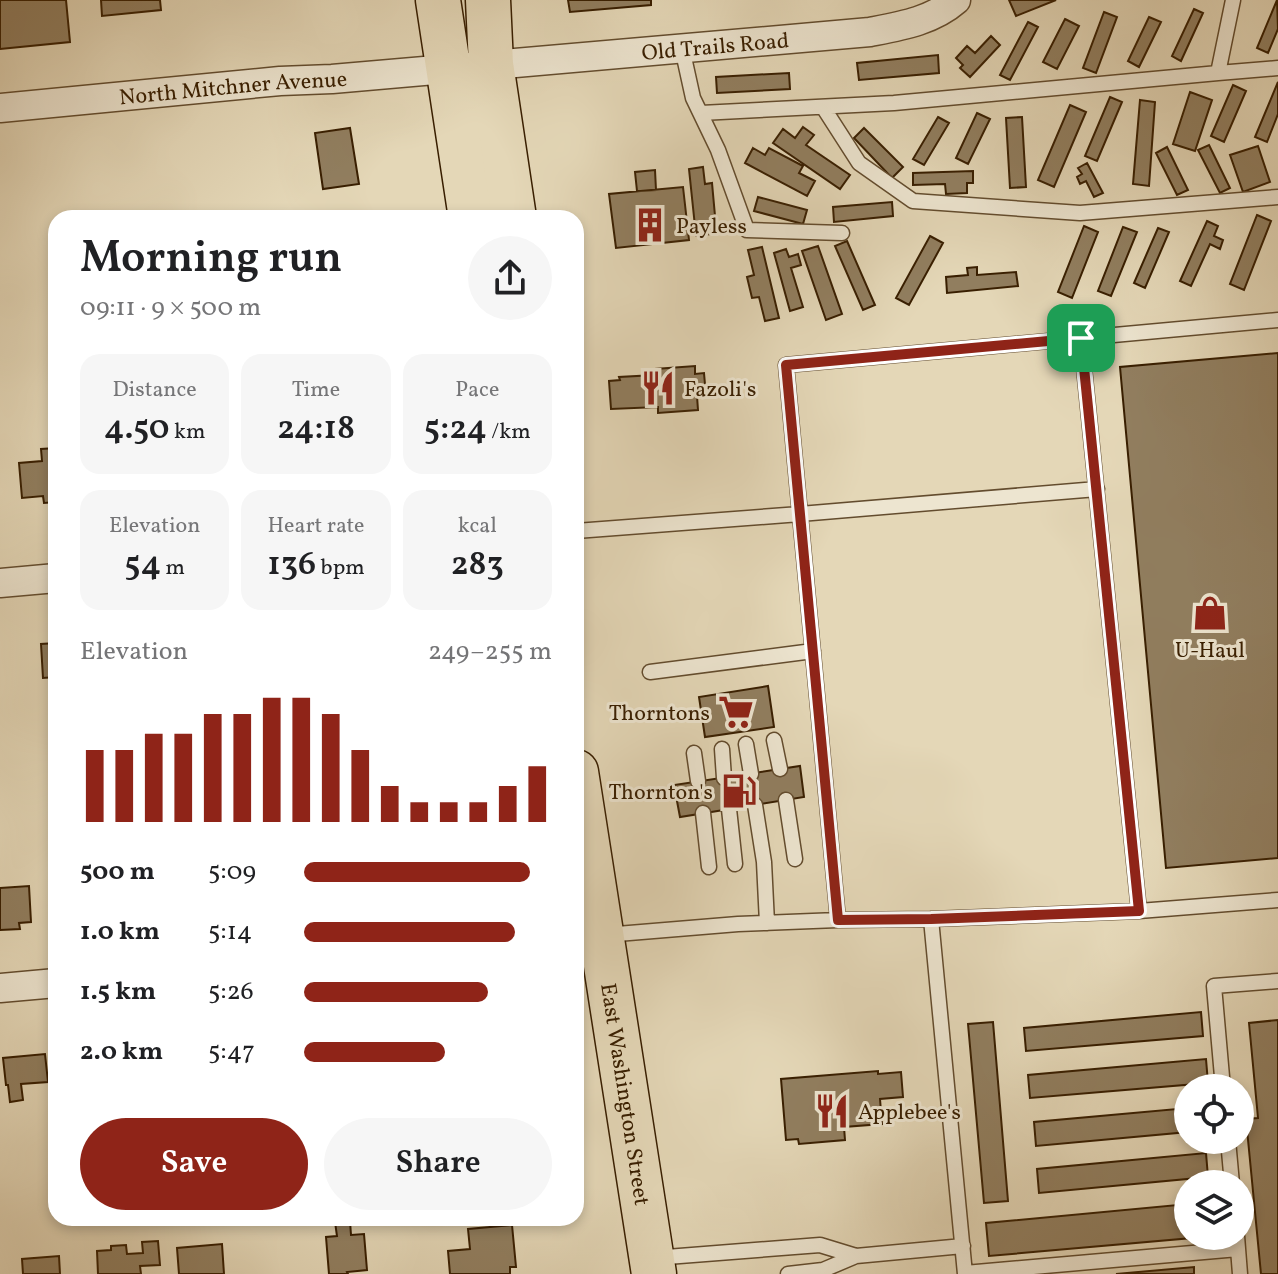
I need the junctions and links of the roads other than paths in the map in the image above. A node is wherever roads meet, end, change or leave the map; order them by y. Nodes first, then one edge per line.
1 (438, 0) edge
2 (488, 0) edge
3 (956, 0) edge
4 (1233, 0) edge
5 (682, 48) junction
6 (469, 66) junction
7 (1278, 68) edge
8 (1218, 73) junction
9 (823, 107) junction
10 (0, 108) edge
11 (701, 113) junction
12 (1278, 197) edge
13 (471, 210) edge
14 (512, 210) edge
15 (842, 233) dead end
16 (1278, 320) edge
17 (1081, 338) junction
18 (1097, 489) junction
19 (800, 514) junction
20 (584, 530) edge
21 (48, 579) edge
22 (0, 583) edge
23 (813, 651) junction
24 (650, 672) dead end
25 (774, 740) dead end
26 (746, 744) dead end
27 (722, 749) dead end
28 (694, 753) dead end
29 (780, 769) dead end
30 (751, 774) dead end
31 (724, 778) dead end
32 (698, 781) dead end
33 (786, 800) dead end
34 (755, 805) dead end
35 (729, 809) dead end
36 (703, 813) dead end
37 (795, 859) dead end
38 (735, 864) dead end
39 (709, 867) dead end
40 (584, 881) edge
41 (1278, 900) edge
42 (1139, 911) junction
43 (931, 919) junction
44 (838, 920) junction
45 (767, 923) junction
46 (588, 936) edge
47 (1278, 981) edge
48 (48, 984) edge
49 (0, 988) edge
50 (1222, 1074) edge
51 (963, 1246) junction
52 (1174, 1249) edge
53 (1238, 1250) edge
54 (856, 1256) junction
55 (653, 1266) edge
56 (788, 1274) edge
57 (965, 1274) edge
58 (1240, 1274) edge

1 - 6 main road
2 - 6 main road
3 - 5 street, Old Trails Road
4 - 8 lane
5 - 6 street, Old Trails Road
5 - 11 lane
6 - 10 street, North Mitchner Avenue
6 - 13 main road
6 - 14 main road
7 - 8 lane
8 - 9 lane
9 - 11 lane
9 - 12 lane
11 - 15 lane
16 - 17 lane
17 - 18 lane
17 - 19 lane
18 - 19 lane
18 - 42 lane
19 - 20 lane
19 - 23 lane
21 - 22 street
23 - 24 lane
23 - 44 lane
25 - 29 lane
26 - 30 lane
27 - 31 lane
28 - 32 lane
33 - 37 lane
34 - 45 lane
35 - 38 lane
36 - 39 lane
40 - 46 main road, East Washington Street
41 - 42 lane
42 - 43 lane
43 - 44 lane
43 - 51 lane
44 - 45 lane
45 - 46 lane
46 - 55 main road, East Washington Street
47 - 50 lane
48 - 49 street
51 - 54 lane
51 - 57 lane
52 - 57 lane
53 - 58 lane
54 - 55 lane
54 - 56 lane

